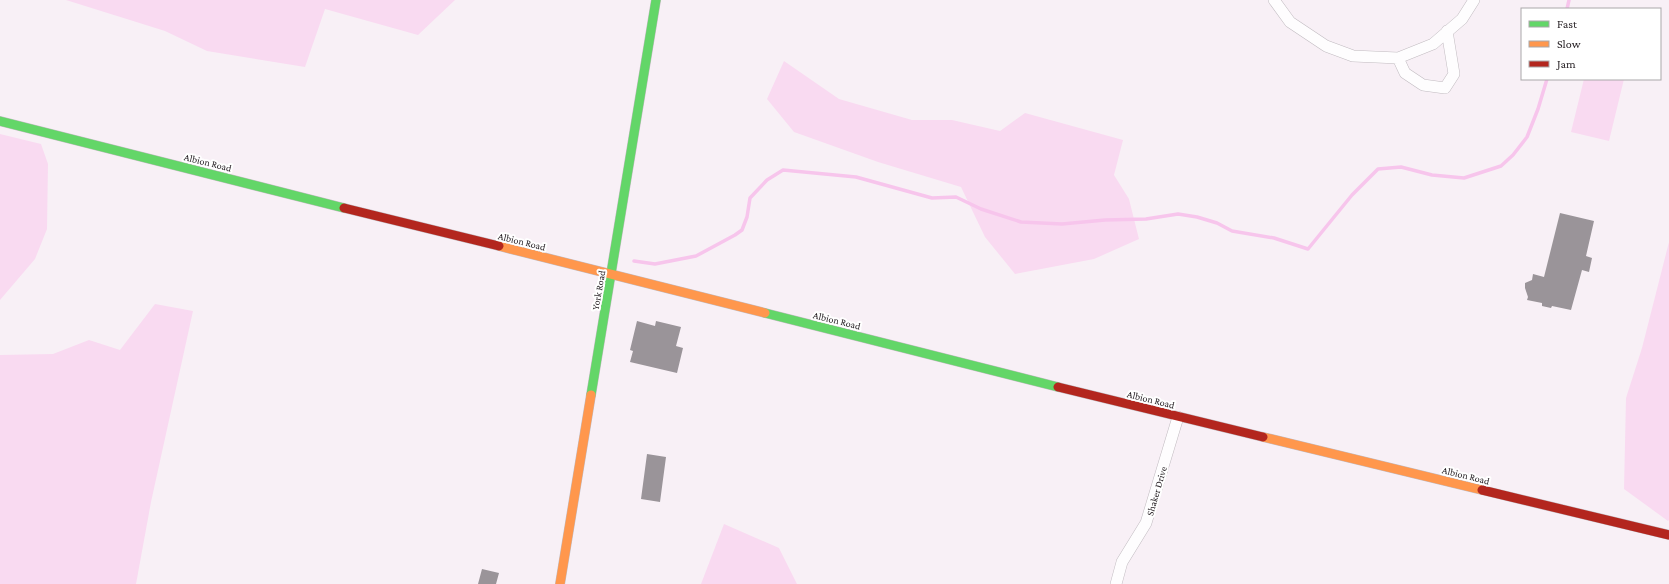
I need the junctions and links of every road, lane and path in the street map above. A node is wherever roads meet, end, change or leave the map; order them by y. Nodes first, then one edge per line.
1 (656, 0) edge
2 (1274, 0) edge
3 (1474, 0) edge
4 (1447, 31) junction
5 (1398, 58) junction
6 (0, 121) edge
7 (612, 275) junction
8 (1178, 417) junction
9 (1669, 536) edge
10 (560, 584) edge
11 (1116, 584) edge

1 - 7 street, York Road
2 - 5 street
3 - 4 street
4 - 5 street
4 - 5 street
6 - 7 street, Albion Road
7 - 8 street, Albion Road
7 - 10 street, York Road
8 - 9 street, Albion Road
8 - 11 street, Shaker Drive

